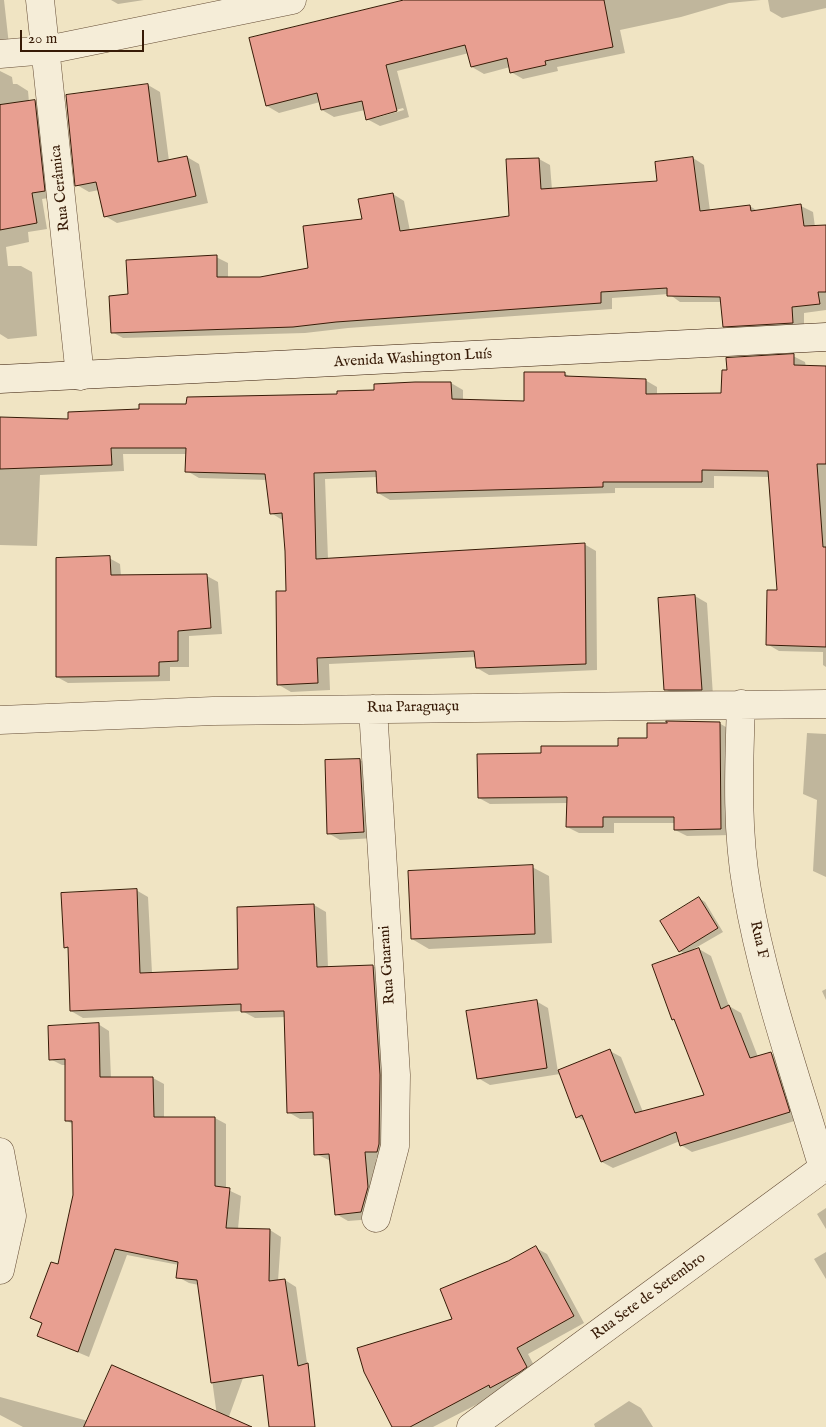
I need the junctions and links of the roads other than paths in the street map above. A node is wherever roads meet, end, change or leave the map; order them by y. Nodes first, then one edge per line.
1 (40, 0) edge
2 (292, 0) edge
3 (47, 50) junction
4 (0, 54) edge
5 (826, 337) edge
6 (80, 376) junction
7 (0, 379) edge
8 (741, 704) junction
9 (826, 704) edge
10 (373, 709) junction
11 (0, 720) edge
12 (0, 1152) edge
13 (825, 1167) edge
14 (376, 1218) dead end
15 (0, 1270) edge
16 (471, 1427) edge

1 - 3 street, Rua Cerâmica
2 - 3 street
3 - 4 street
3 - 6 street, Rua Cerâmica
5 - 6 street, Avenida Washington Luís
6 - 7 street, Avenida Washington Luís
8 - 9 street, Rua Paraguaçu
8 - 10 street, Rua Paraguaçu
8 - 13 street, Rua F
10 - 11 street, Rua Paraguaçu
10 - 14 street, Rua Guarani
12 - 15 street
13 - 16 street, Rua Sete de Setembro

